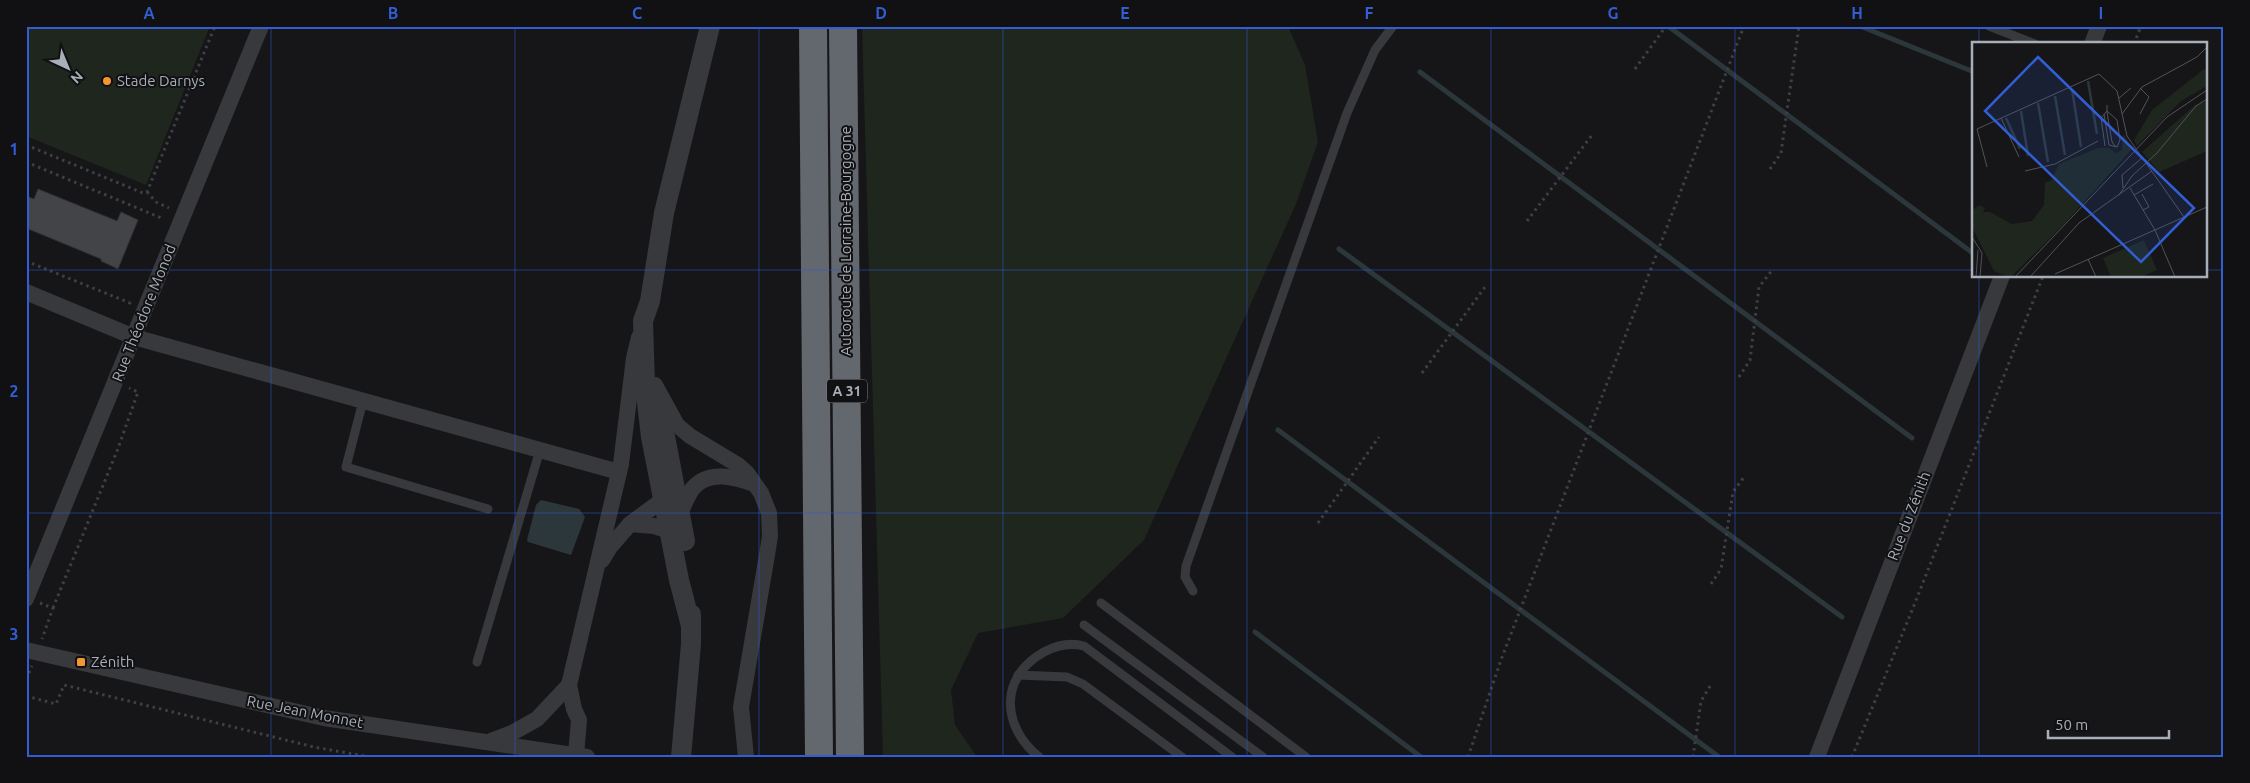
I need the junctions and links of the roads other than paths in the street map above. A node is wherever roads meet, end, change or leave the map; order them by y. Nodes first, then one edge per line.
1 (262, 26) edge
2 (710, 26) edge
3 (813, 26) edge
4 (843, 26) edge
5 (1393, 26) edge
6 (1989, 26) edge
7 (2099, 26) edge
8 (2030, 42) edge
9 (2093, 42) edge
10 (2001, 278) edge
11 (26, 292) edge
12 (650, 301) junction
13 (643, 321) junction
14 (134, 337) junction
15 (655, 385) junction
16 (363, 401) junction
17 (540, 450) junction
18 (619, 472) junction
19 (754, 484) junction
20 (673, 501) junction
21 (488, 509) dead end
22 (630, 524) junction
23 (670, 531) junction
24 (594, 575) junction
25 (1193, 591) dead end
26 (31, 600) edge
27 (1101, 603) dead end
28 (1084, 625) dead end
29 (691, 626) junction
30 (34, 651) edge
31 (477, 662) dead end
32 (1018, 675) junction
33 (568, 685) junction
34 (490, 742) junction
35 (582, 756) edge
36 (681, 757) edge
37 (746, 757) edge
38 (819, 757) edge
39 (850, 757) edge
40 (1040, 757) edge
41 (1182, 757) edge
42 (1232, 757) edge
43 (1263, 757) edge
44 (1306, 757) edge
45 (1817, 757) edge

1 - 14 street, Rue Théodore Monod
2 - 12 street
3 - 38 highway, Autoroute de Lorraine-Bourgogne / A 31
4 - 39 highway, Autoroute de Lorraine-Bourgogne / A 31
5 - 25 lane
6 - 8 lane
7 - 9 street
10 - 45 street, Rue du Zénith
11 - 14 street
12 - 13 street
12 - 15 street
13 - 18 street
13 - 20 street
14 - 16 street
14 - 26 street, Rue Théodore Monod
15 - 19 street
15 - 20 street
16 - 17 street
16 - 21 lane
17 - 18 street
17 - 31 lane
18 - 24 street
19 - 20 street
19 - 37 street
20 - 22 street
20 - 23 street
20 - 29 street
22 - 23 street
22 - 24 street
23 - 29 street
24 - 33 street
27 - 44 lane
28 - 43 lane
29 - 36 street
30 - 34 street, Rue Jean Monnet
32 - 40 lane
32 - 41 lane
32 - 42 lane
33 - 34 street
33 - 35 street
34 - 35 street, Rue Jean Monnet

